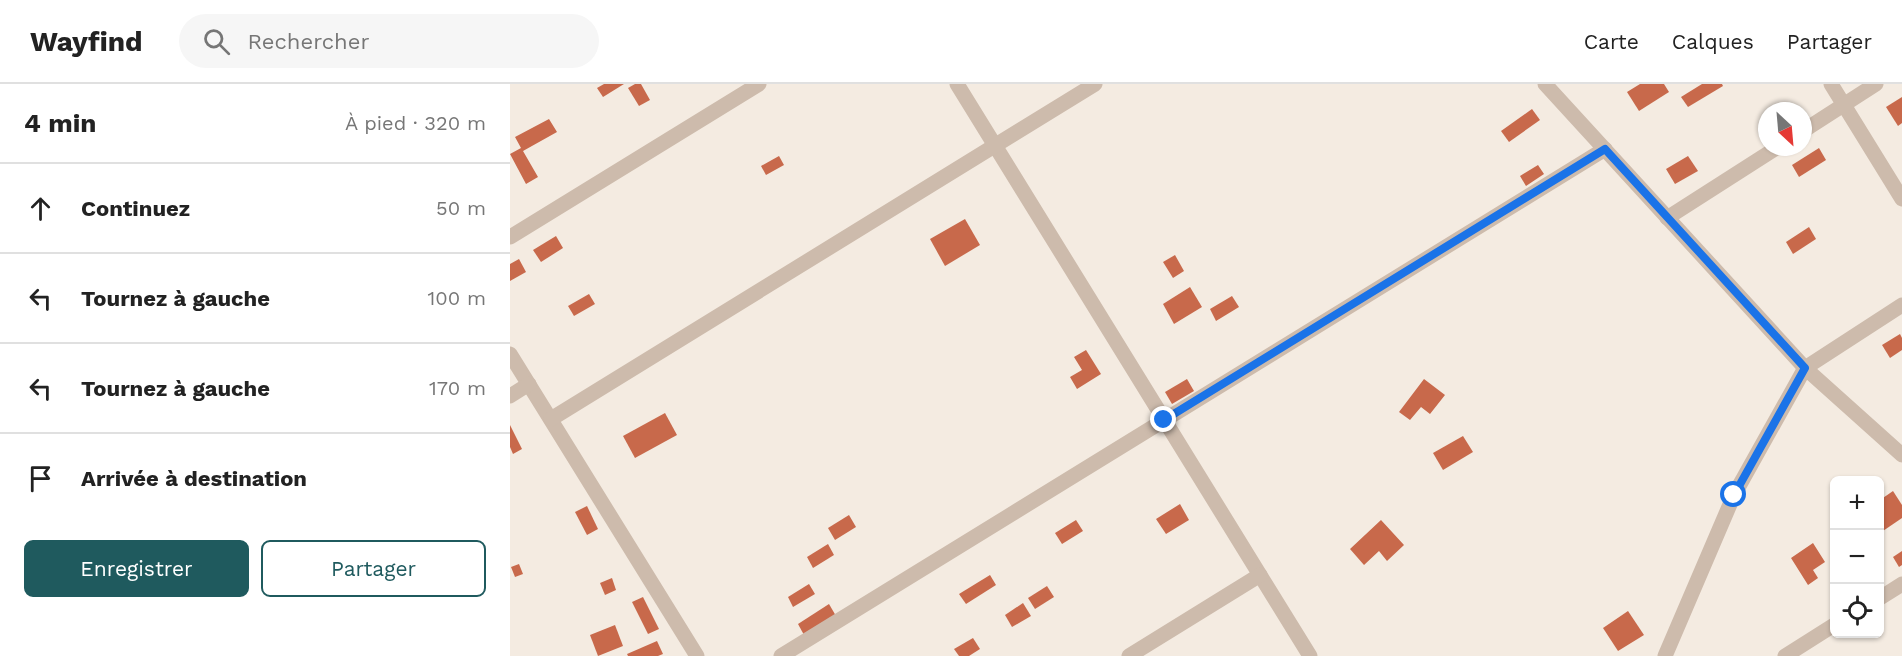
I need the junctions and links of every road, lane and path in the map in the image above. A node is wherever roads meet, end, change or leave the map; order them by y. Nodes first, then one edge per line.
1 (759, 84) edge
2 (957, 84) edge
3 (1095, 84) edge
4 (1545, 84) edge
5 (1831, 84) edge
6 (1876, 84) edge
7 (1844, 105) junction
8 (1812, 125) edge
9 (995, 145) junction
10 (1605, 149) junction
11 (1764, 156) edge
12 (1902, 199) edge
13 (1667, 218) junction
14 (510, 237) edge
15 (1902, 305) edge
16 (510, 354) edge
17 (1805, 368) junction
18 (529, 384) junction
19 (510, 396) edge
20 (550, 419) junction
21 (1164, 420) junction
22 (1902, 455) edge
23 (1260, 575) junction
24 (1902, 584) edge
25 (1884, 595) edge
26 (1830, 628) edge
27 (697, 656) edge
28 (781, 656) edge
29 (1129, 656) edge
30 (1310, 656) edge
31 (1665, 656) edge
32 (1785, 656) edge

1 - 14 street
2 - 9 street
3 - 9 street
4 - 10 street
5 - 7 street
6 - 7 street
7 - 8 street
7 - 12 street
9 - 20 street
9 - 21 street
10 - 13 street
10 - 21 street
11 - 13 street
13 - 17 street
15 - 17 street
16 - 18 street
17 - 22 street
17 - 31 street
18 - 19 street
18 - 20 street
20 - 27 street
21 - 23 street
21 - 28 street
23 - 29 street
23 - 30 street
24 - 25 street
26 - 32 street

